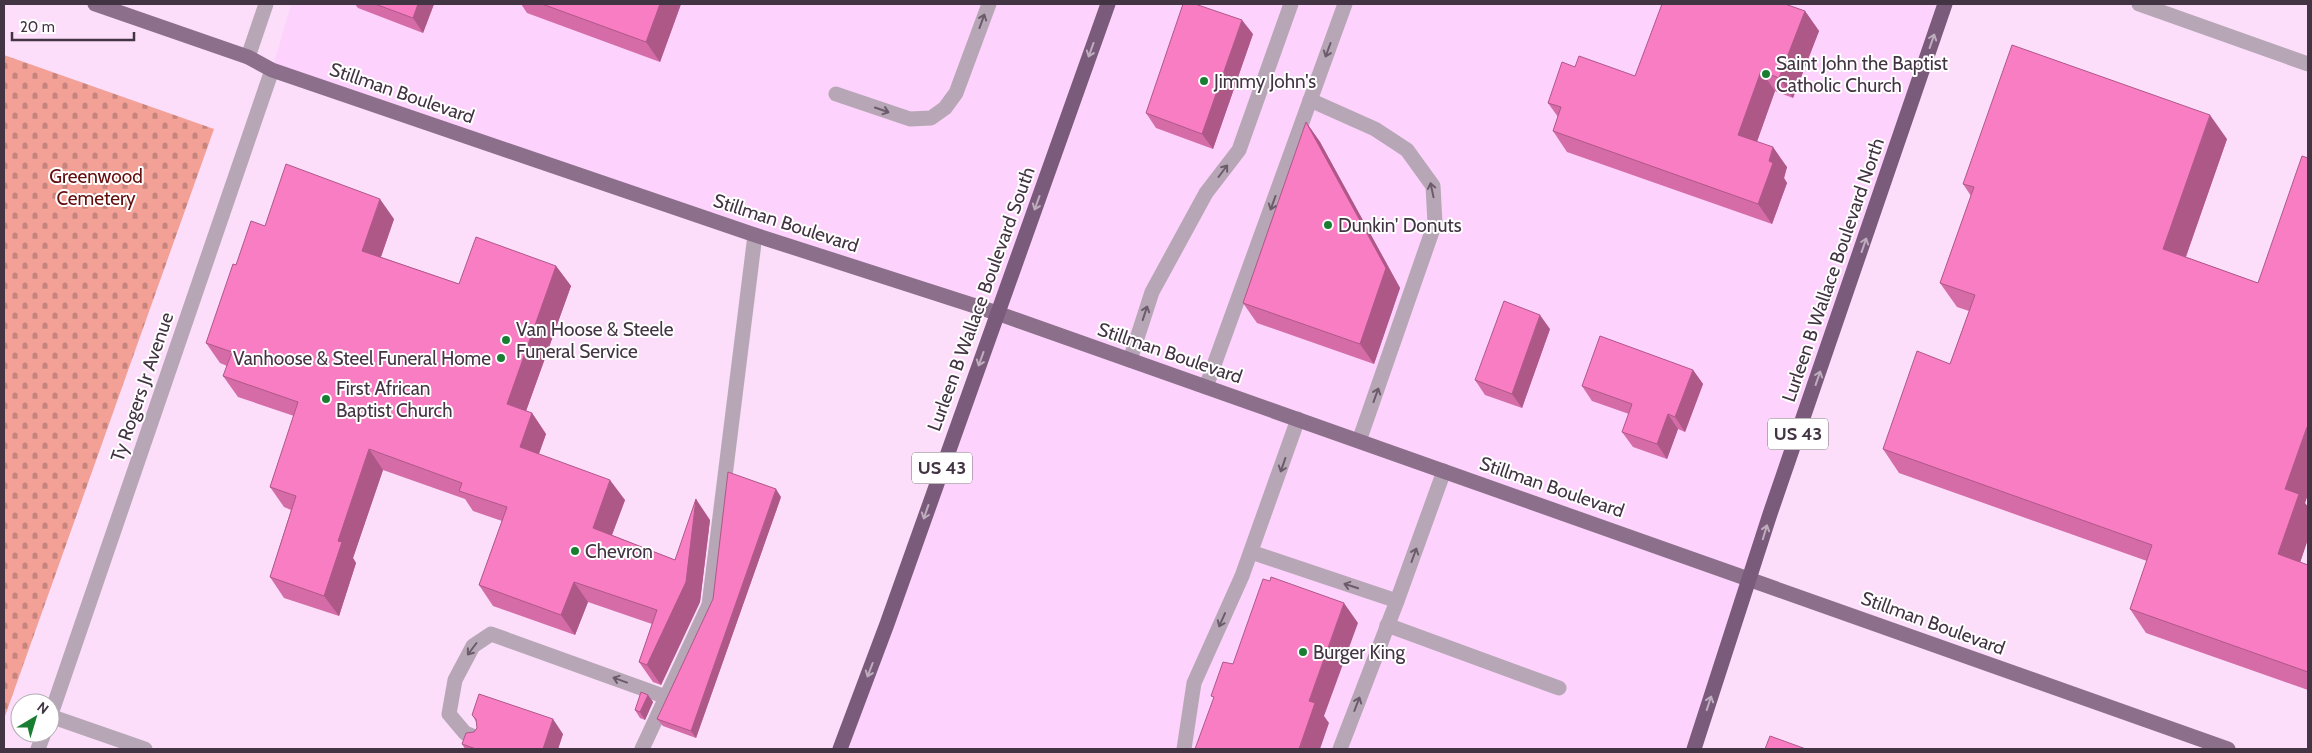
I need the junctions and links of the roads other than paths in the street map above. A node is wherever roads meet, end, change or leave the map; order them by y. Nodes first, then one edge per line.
1 (95, 4) edge
2 (266, 4) edge
3 (989, 4) edge
4 (1108, 4) edge
5 (1290, 4) edge
6 (1345, 4) edge
7 (1944, 4) edge
8 (2139, 4) edge
9 (248, 57) junction
10 (2308, 64) edge
11 (272, 70) junction
12 (836, 94) dead end
13 (1310, 100) junction
14 (755, 235) junction
15 (997, 313) junction
16 (1130, 360) junction
17 (1206, 387) junction
18 (1298, 419) junction
19 (1359, 441) junction
20 (1444, 471) junction
21 (1251, 552) junction
22 (1751, 579) junction
23 (1397, 601) junction
24 (1387, 625) junction
25 (1559, 688) dead end
26 (58, 693) edge
27 (666, 697) junction
28 (60, 720) edge
29 (479, 739) edge
30 (144, 749) edge
31 (642, 749) edge
32 (840, 749) edge
33 (1184, 749) edge
34 (1340, 749) edge
35 (1694, 749) edge
36 (2228, 749) edge

1 - 9 main road, Stillman Boulevard
2 - 9 street
12 -> 3 street
4 -> 15 highway, Lurleen B Wallace Boulevard South / US 43
16 -> 5 street
6 -> 13 street
22 -> 7 highway, Lurleen B Wallace Boulevard North / US 43
8 - 10 street
9 - 11 main road, Stillman Boulevard
11 - 14 main road, Stillman Boulevard
11 - 26 street, Ty Rogers Jr Avenue
13 -> 17 street
19 -> 13 street
14 - 15 main road, Stillman Boulevard
14 - 27 street
15 - 16 main road, Stillman Boulevard
15 -> 32 highway, Lurleen B Wallace Boulevard South / US 43
16 - 17 main road, Stillman Boulevard
17 - 18 main road, Stillman Boulevard
18 - 19 main road, Stillman Boulevard
18 -> 21 street
19 - 20 main road, Stillman Boulevard
20 - 22 main road, Stillman Boulevard
23 -> 20 street
23 -> 21 street
21 -> 33 street
35 -> 22 highway, Lurleen B Wallace Boulevard North / US 43
22 - 36 main road, Stillman Boulevard
23 - 24 street
24 - 25 street
34 -> 24 street
27 -> 29 street
27 - 31 street
28 - 30 street

